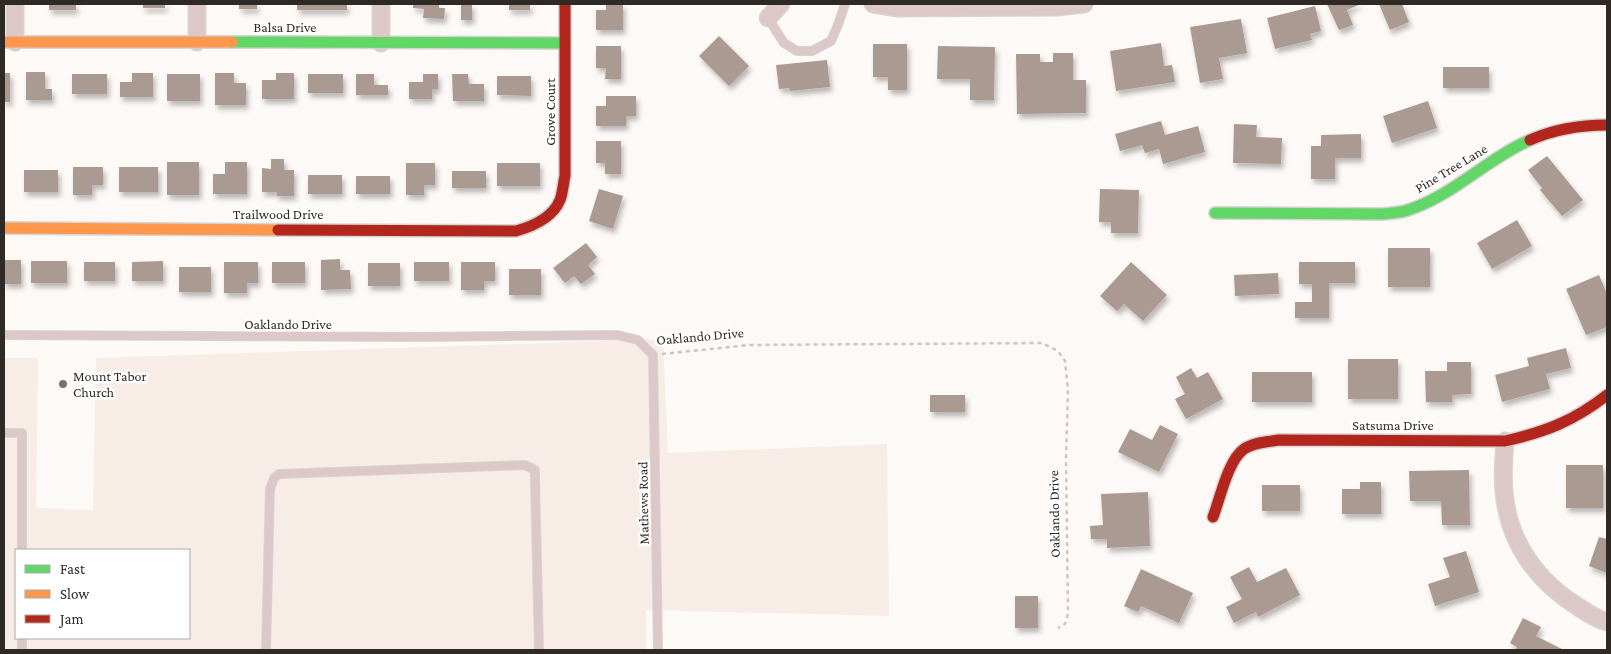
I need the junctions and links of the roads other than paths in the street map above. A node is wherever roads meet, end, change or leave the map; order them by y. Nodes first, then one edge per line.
1 (15, 4) edge
2 (197, 4) edge
3 (381, 4) edge
4 (565, 4) edge
5 (781, 4) edge
6 (845, 4) edge
7 (873, 4) edge
8 (1084, 4) edge
9 (768, 18) joint
10 (9, 42) edge
11 (197, 42) junction
12 (381, 43) junction
13 (565, 43) junction
14 (1607, 125) edge
15 (1215, 213) dead end
16 (548, 216) joint
17 (4, 228) edge
18 (4, 335) edge
19 (654, 355) joint
20 (1607, 395) edge
21 (4, 433) edge
22 (1505, 441) junction
23 (1213, 518) dead end
24 (22, 549) edge
25 (1607, 622) edge
26 (266, 650) edge
27 (538, 650) edge
28 (658, 650) edge

1 - 10 street
2 - 11 street
3 - 12 street
4 - 13 street, Grove Court
5 - 9 street
6 - 9 lane
7 - 8 street
10 - 11 street, Balsa Drive
11 - 12 street, Balsa Drive
12 - 13 street, Balsa Drive
13 - 16 street, Grove Court
14 - 15 street, Pine Tree Lane
16 - 17 street, Trailwood Drive
18 - 19 lane, Oaklando Drive
19 - 28 lane, Mathews Road
20 - 22 street, Satsuma Drive
21 - 24 lane
22 - 23 street, Satsuma Drive
22 - 25 street
26 - 27 lane

